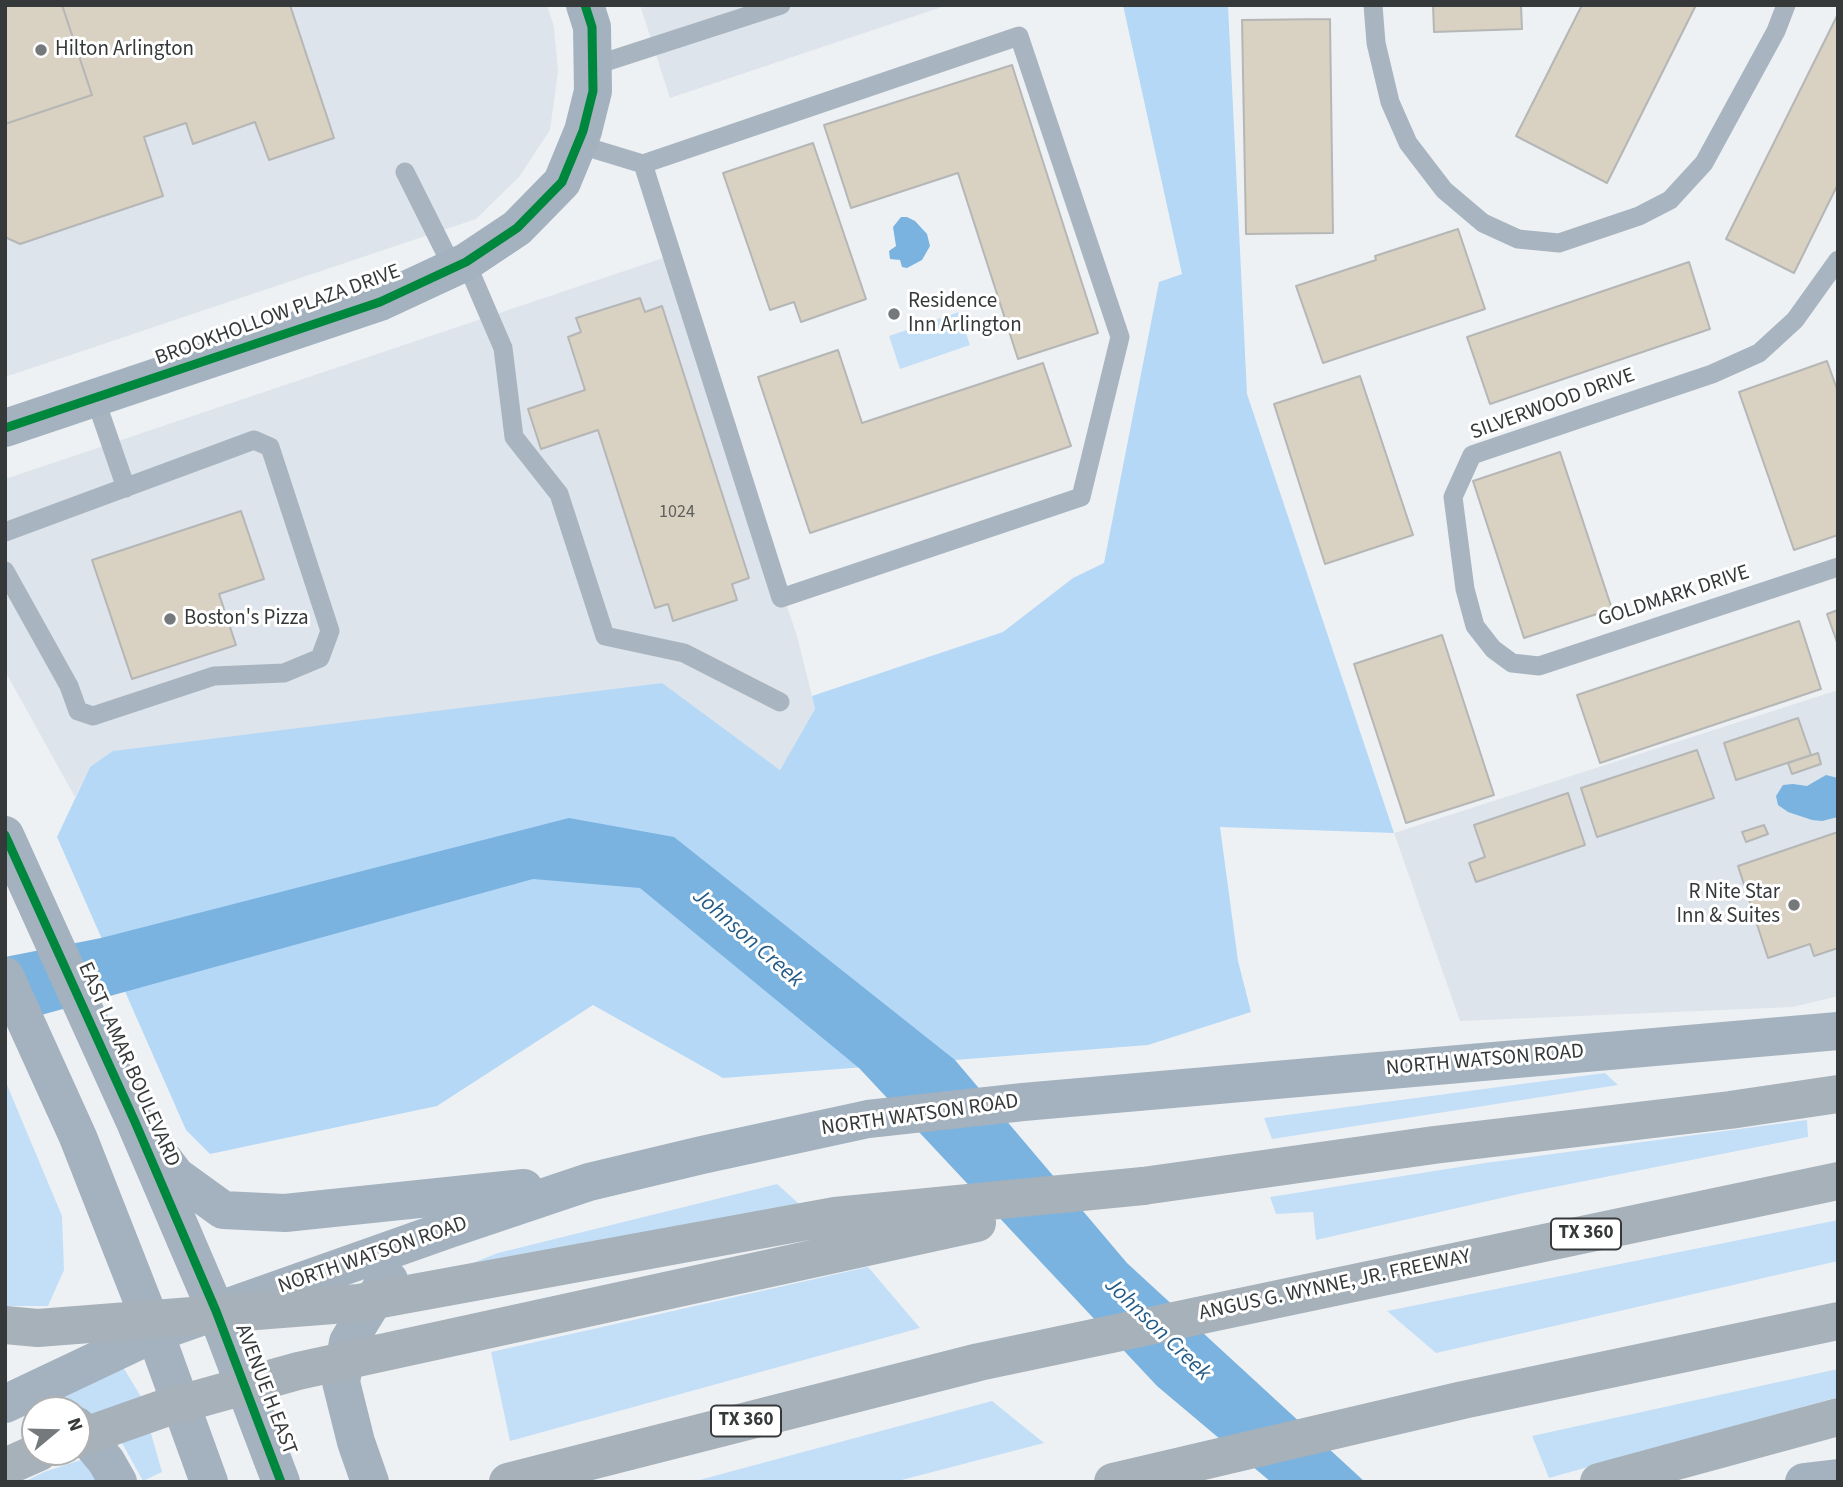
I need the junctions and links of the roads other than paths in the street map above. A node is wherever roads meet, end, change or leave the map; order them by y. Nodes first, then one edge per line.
1 (584, 5) edge
2 (781, 5) edge
3 (1373, 5) edge
4 (1786, 5) edge
5 (593, 66) junction
6 (578, 144) junction
7 (643, 164) junction
8 (405, 172) dead end
9 (459, 265) junction
10 (1837, 265) edge
11 (95, 398) junction
12 (7, 423) edge
13 (126, 488) junction
14 (5, 532) edge
15 (1838, 567) edge
16 (5, 571) edge
17 (1524, 665) joint
18 (780, 702) dead end
19 (13, 850) edge
20 (5, 976) edge
21 (1838, 1031) edge
22 (1838, 1094) edge
23 (135, 1122) junction
24 (1838, 1181) edge
25 (589, 1182) junction
26 (1143, 1186) junction
27 (449, 1229) junction
28 (216, 1311) junction
29 (1838, 1321) edge
30 (5, 1325) edge
31 (155, 1333) junction
32 (5, 1406) edge
33 (1838, 1417) edge
34 (91, 1434) edge
35 (91, 1443) edge
36 (1838, 1478) edge
37 (511, 1481) edge
38 (1118, 1481) edge
39 (118, 1482) edge
40 (209, 1482) edge
41 (281, 1482) edge
42 (370, 1482) edge
43 (1599, 1482) edge
44 (1804, 1482) edge

1 - 5 main road, BROOKHOLLOW PLAZA DRIVE
2 - 5 lane
3 - 4 lane
5 - 6 main road, BROOKHOLLOW PLAZA DRIVE
6 - 7 lane
6 - 9 main road, BROOKHOLLOW PLAZA DRIVE
7 - 7 lane
8 - 9 lane
9 - 11 main road, BROOKHOLLOW PLAZA DRIVE
9 - 18 lane
10 - 17 lane, SILVERWOOD DRIVE
11 - 12 main road, BROOKHOLLOW PLAZA DRIVE
11 - 13 lane
13 - 14 lane
13 - 16 lane
15 - 17 lane, GOLDMARK DRIVE
19 - 23 main road, EAST LAMAR BOULEVARD
20 - 31 main road
21 - 25 main road, NORTH WATSON ROAD
22 - 26 highway
23 - 25 main road
23 - 28 main road, EAST LAMAR BOULEVARD
24 - 37 highway, ANGUS G. WYNNE, JR. FREEWAY / TX 360
25 - 27 main road, NORTH WATSON ROAD
26 - 30 highway, bridge
26 - 34 highway, bridge
27 - 28 main road, NORTH WATSON ROAD
27 - 42 main road
28 - 31 main road, NORTH WATSON ROAD
28 - 41 main road, AVENUE H EAST
29 - 38 highway
31 - 32 main road, NORTH WATSON ROAD
31 - 40 main road
33 - 43 highway
35 - 39 main road
36 - 44 main road

